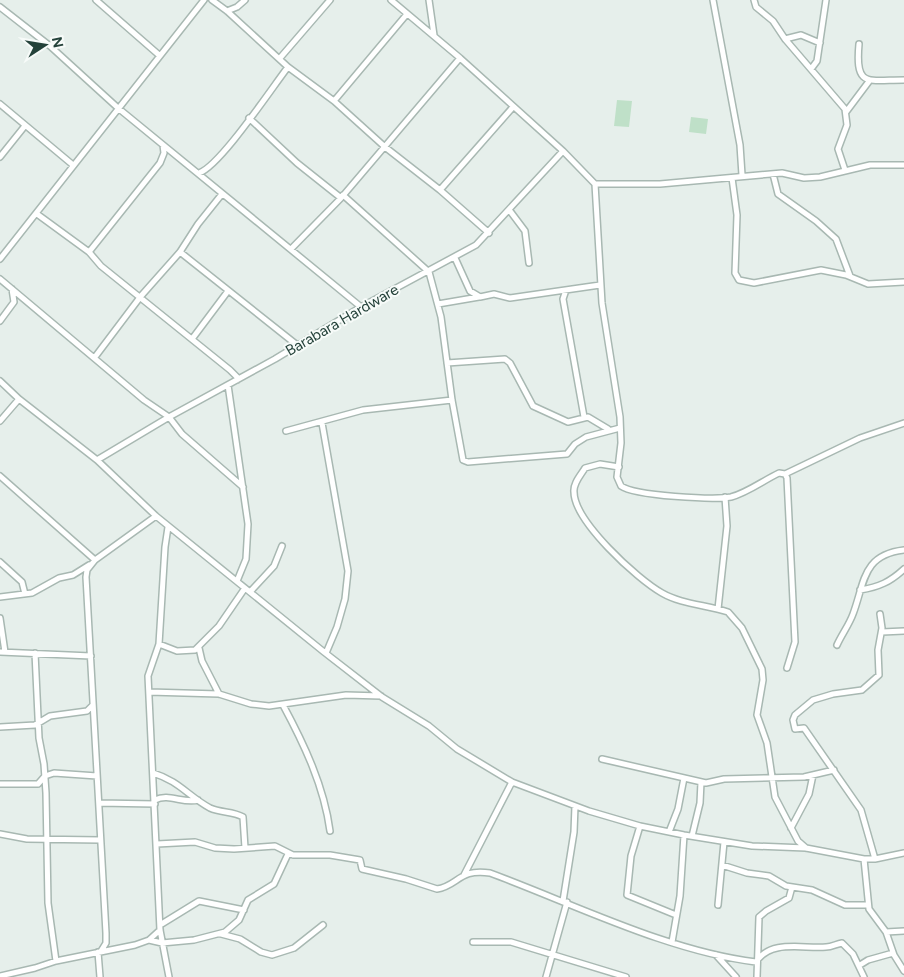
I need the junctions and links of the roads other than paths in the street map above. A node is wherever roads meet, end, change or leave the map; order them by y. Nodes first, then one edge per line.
1 (96, 0) edge
2 (204, 0) edge
3 (212, 0) edge
4 (245, 0) edge
5 (391, 0) edge
6 (429, 0) edge
7 (713, 0) edge
8 (754, 0) edge
9 (826, 0) edge
10 (326, 1) edge
11 (0, 7) edge
12 (227, 11) junction
13 (407, 14) junction
14 (434, 35) junction
15 (784, 39) junction
16 (820, 43) junction
17 (859, 44) dead end
18 (159, 55) junction
19 (280, 58) junction
20 (460, 58) junction
21 (288, 67) junction
22 (810, 69) junction
23 (870, 80) junction
24 (904, 80) edge
25 (334, 100) junction
26 (0, 104) edge
27 (513, 107) junction
28 (118, 108) junction
29 (846, 112) junction
30 (248, 118) junction
31 (24, 127) junction
32 (163, 145) junction
33 (385, 147) junction
34 (563, 151) junction
35 (176, 155) junction
36 (0, 157) edge
37 (163, 157) junction
38 (73, 165) junction
39 (904, 165) edge
40 (211, 167) junction
41 (845, 170) junction
42 (199, 173) junction
43 (773, 174) junction
44 (742, 175) junction
45 (732, 178) junction
46 (210, 184) junction
47 (595, 184) junction
48 (440, 190) junction
49 (222, 194) junction
50 (342, 196) junction
51 (510, 211) junction
52 (37, 214) junction
53 (489, 232) junction
54 (291, 249) junction
55 (89, 252) junction
56 (180, 252) junction
57 (455, 258) junction
58 (0, 259) edge
59 (530, 262) dead end
60 (429, 272) junction
61 (850, 276) junction
62 (0, 279) edge
63 (904, 282) edge
64 (600, 285) junction
65 (12, 289) junction
66 (566, 290) junction
67 (228, 291) junction
68 (141, 296) junction
69 (480, 296) junction
70 (28, 302) junction
71 (438, 304) junction
72 (361, 306) junction
73 (10, 309) junction
74 (0, 321) edge
75 (192, 338) junction
76 (298, 345) junction
77 (95, 357) junction
78 (447, 363) junction
79 (237, 380) junction
80 (0, 381) edge
81 (228, 385) junction
82 (19, 400) junction
83 (452, 400) junction
84 (169, 417) junction
85 (584, 417) junction
86 (0, 421) edge
87 (322, 422) junction
88 (904, 423) edge
89 (620, 428) junction
90 (608, 429) junction
91 (286, 431) dead end
92 (97, 460) junction
93 (619, 467) junction
94 (785, 474) junction
95 (0, 476) edge
96 (243, 487) junction
97 (725, 497) junction
98 (156, 516) junction
99 (168, 527) junction
100 (282, 546) dead end
101 (904, 550) edge
102 (0, 562) edge
103 (93, 562) junction
104 (904, 569) edge
105 (237, 581) junction
106 (245, 588) junction
107 (860, 590) junction
108 (250, 592) junction
109 (25, 594) junction
110 (0, 597) edge
111 (718, 609) junction
112 (880, 614) dead end
113 (0, 618) edge
114 (904, 631) edge
115 (882, 632) junction
116 (159, 644) junction
117 (837, 645) dead end
118 (199, 648) junction
119 (2, 652) edge
120 (35, 653) junction
121 (326, 653) junction
122 (91, 656) junction
123 (786, 668) dead end
124 (149, 692) junction
125 (219, 694) junction
126 (382, 697) junction
127 (94, 704) junction
128 (283, 704) junction
129 (39, 723) junction
130 (0, 727) edge
131 (602, 759) dead end
132 (834, 770) junction
133 (153, 773) junction
134 (813, 775) junction
135 (45, 776) junction
136 (97, 776) junction
137 (772, 777) junction
138 (684, 778) junction
139 (512, 782) junction
140 (701, 782) junction
141 (0, 784) edge
142 (198, 800) junction
143 (155, 802) junction
144 (99, 803) junction
145 (575, 806) junction
146 (640, 826) junction
147 (791, 828) junction
148 (330, 831) dead end
149 (670, 832) junction
150 (0, 834) edge
151 (684, 835) junction
152 (692, 836) junction
153 (46, 840) junction
154 (100, 840) junction
155 (724, 842) junction
156 (157, 844) junction
157 (245, 848) junction
158 (806, 848) junction
159 (904, 853) edge
160 (288, 854) junction
161 (864, 859) junction
162 (875, 859) junction
163 (722, 865) junction
164 (464, 874) junction
165 (792, 887) junction
166 (565, 902) junction
167 (718, 904) dead end
168 (867, 905) junction
169 (244, 910) junction
170 (676, 915) junction
171 (323, 925) dead end
172 (160, 927) junction
173 (904, 931) edge
174 (886, 932) junction
175 (221, 933) junction
176 (106, 940) junction
177 (149, 940) junction
178 (473, 942) dead end
179 (672, 942) junction
180 (162, 943) junction
181 (115, 948) junction
182 (100, 952) junction
183 (554, 953) junction
184 (893, 953) junction
185 (716, 954) junction
186 (56, 961) junction
187 (756, 962) junction
188 (860, 965) junction
189 (904, 971) edge
190 (2, 976) edge
191 (100, 977) edge
192 (169, 977) edge
193 (546, 977) edge
194 (626, 977) edge
195 (736, 977) edge
196 (757, 977) edge
197 (864, 977) edge

1 - 18 street
2 - 18 street
3 - 12 street
4 - 12 street
5 - 13 street
6 - 14 street
7 - 44 street
8 - 15 street
9 - 16 street
10 - 19 street
11 - 28 street
12 - 19 street
13 - 14 street
13 - 25 street
14 - 20 street
15 - 16 street
15 - 22 street
16 - 22 street
17 - 23 street
18 - 28 street
19 - 21 street
20 - 27 street
20 - 33 street
21 - 25 street
21 - 30 street
22 - 29 street
23 - 24 street
23 - 29 street
25 - 33 street
26 - 31 street
27 - 34 street
27 - 48 street
28 - 32 street
28 - 38 street
29 - 41 street
30 - 40 street
30 - 50 street
31 - 36 street
31 - 38 street
32 - 35 street
32 - 37 street
33 - 48 street
33 - 50 street
34 - 47 street
34 - 51 street, Barabara Hardware
35 - 37 street
35 - 42 street
37 - 55 street
38 - 52 street
39 - 41 street
40 - 42 street
40 - 46 street
41 - 43 street
42 - 46 street
43 - 44 street
43 - 61 street
44 - 45 street
45 - 47 street
45 - 61 street
46 - 49 street
47 - 64 street
48 - 53 street
49 - 54 street
49 - 56 street
50 - 54 street
50 - 60 street
51 - 53 street, Barabara Hardware
51 - 59 street
52 - 55 street
52 - 58 street
53 - 57 street, Barabara Hardware
54 - 72 street
55 - 68 street
56 - 67 street
56 - 68 street
57 - 60 street, Barabara Hardware
57 - 69 street
60 - 71 street
60 - 72 street, Barabara Hardware
61 - 63 street
62 - 65 street
64 - 66 street
64 - 89 street
65 - 70 street
65 - 73 street
66 - 69 street
66 - 85 street
67 - 75 street
67 - 76 street
68 - 75 street
68 - 77 street
69 - 71 street
70 - 73 street
70 - 77 street
71 - 78 street
72 - 76 street, Barabara Hardware
73 - 74 street
75 - 79 street
76 - 79 street, Barabara Hardware
77 - 84 street
78 - 83 street
78 - 85 street
79 - 81 street, Barabara Hardware
80 - 82 street
81 - 84 street, Barabara Hardware
81 - 96 street
82 - 86 street
82 - 92 street
83 - 87 street
83 - 90 street
84 - 92 street, Barabara Hardware
84 - 96 street
85 - 90 street
87 - 91 street
87 - 121 street
88 - 94 street
89 - 90 street
89 - 93 street
92 - 98 street
93 - 97 street
93 - 111 street
94 - 97 street
94 - 123 street
95 - 103 street
96 - 105 street
97 - 111 street
98 - 99 street
98 - 103 street
99 - 105 street
99 - 116 street
100 - 108 street
101 - 107 street
102 - 109 street
103 - 109 street
103 - 122 street
104 - 107 street
105 - 106 street
106 - 108 street
106 - 118 street
107 - 117 street
108 - 121 street
109 - 110 street
111 - 137 street
112 - 115 street
113 - 119 street
114 - 115 street
115 - 132 street
116 - 118 street
116 - 124 street
118 - 125 street
119 - 120 street
120 - 122 street
120 - 129 street
121 - 126 street
122 - 127 street
124 - 125 street
124 - 133 street
125 - 128 street
126 - 128 street
126 - 139 street
127 - 129 street
127 - 136 street
128 - 148 street
129 - 130 street
129 - 135 street
131 - 138 street
132 - 134 street
132 - 162 street
133 - 142 street
133 - 143 street
134 - 137 street
134 - 147 street
135 - 136 street
135 - 141 street
135 - 153 street
136 - 144 street
137 - 140 street
137 - 147 street
138 - 140 street
138 - 149 street
139 - 145 street
139 - 164 street
140 - 152 street
142 - 143 street
142 - 157 street
143 - 144 street
143 - 156 street
144 - 154 street
145 - 146 street
145 - 166 street
146 - 149 street
146 - 170 street
147 - 158 street
149 - 151 street
150 - 153 street
151 - 152 street
151 - 170 street
152 - 155 street
153 - 154 street
153 - 186 street
154 - 176 street
155 - 158 street
155 - 163 street
156 - 157 street
156 - 172 street
157 - 160 street
158 - 161 street
159 - 162 street
160 - 164 street
160 - 169 street
161 - 162 street
161 - 168 street
163 - 165 street
163 - 167 street
164 - 166 street
165 - 168 street
165 - 187 street
166 - 179 street
166 - 183 street
168 - 174 street
169 - 172 street
169 - 175 street
170 - 179 street
171 - 175 street
172 - 177 street
172 - 180 street
173 - 174 street
174 - 184 street
175 - 180 street
176 - 181 street
176 - 182 street
177 - 180 street
177 - 181 street
178 - 183 street
179 - 185 street
180 - 192 street
181 - 182 street
182 - 186 street
182 - 191 street
183 - 193 street
183 - 194 street
184 - 188 street
184 - 189 street
185 - 187 street
185 - 195 street
186 - 190 street
187 - 188 street
187 - 196 street
188 - 197 street

